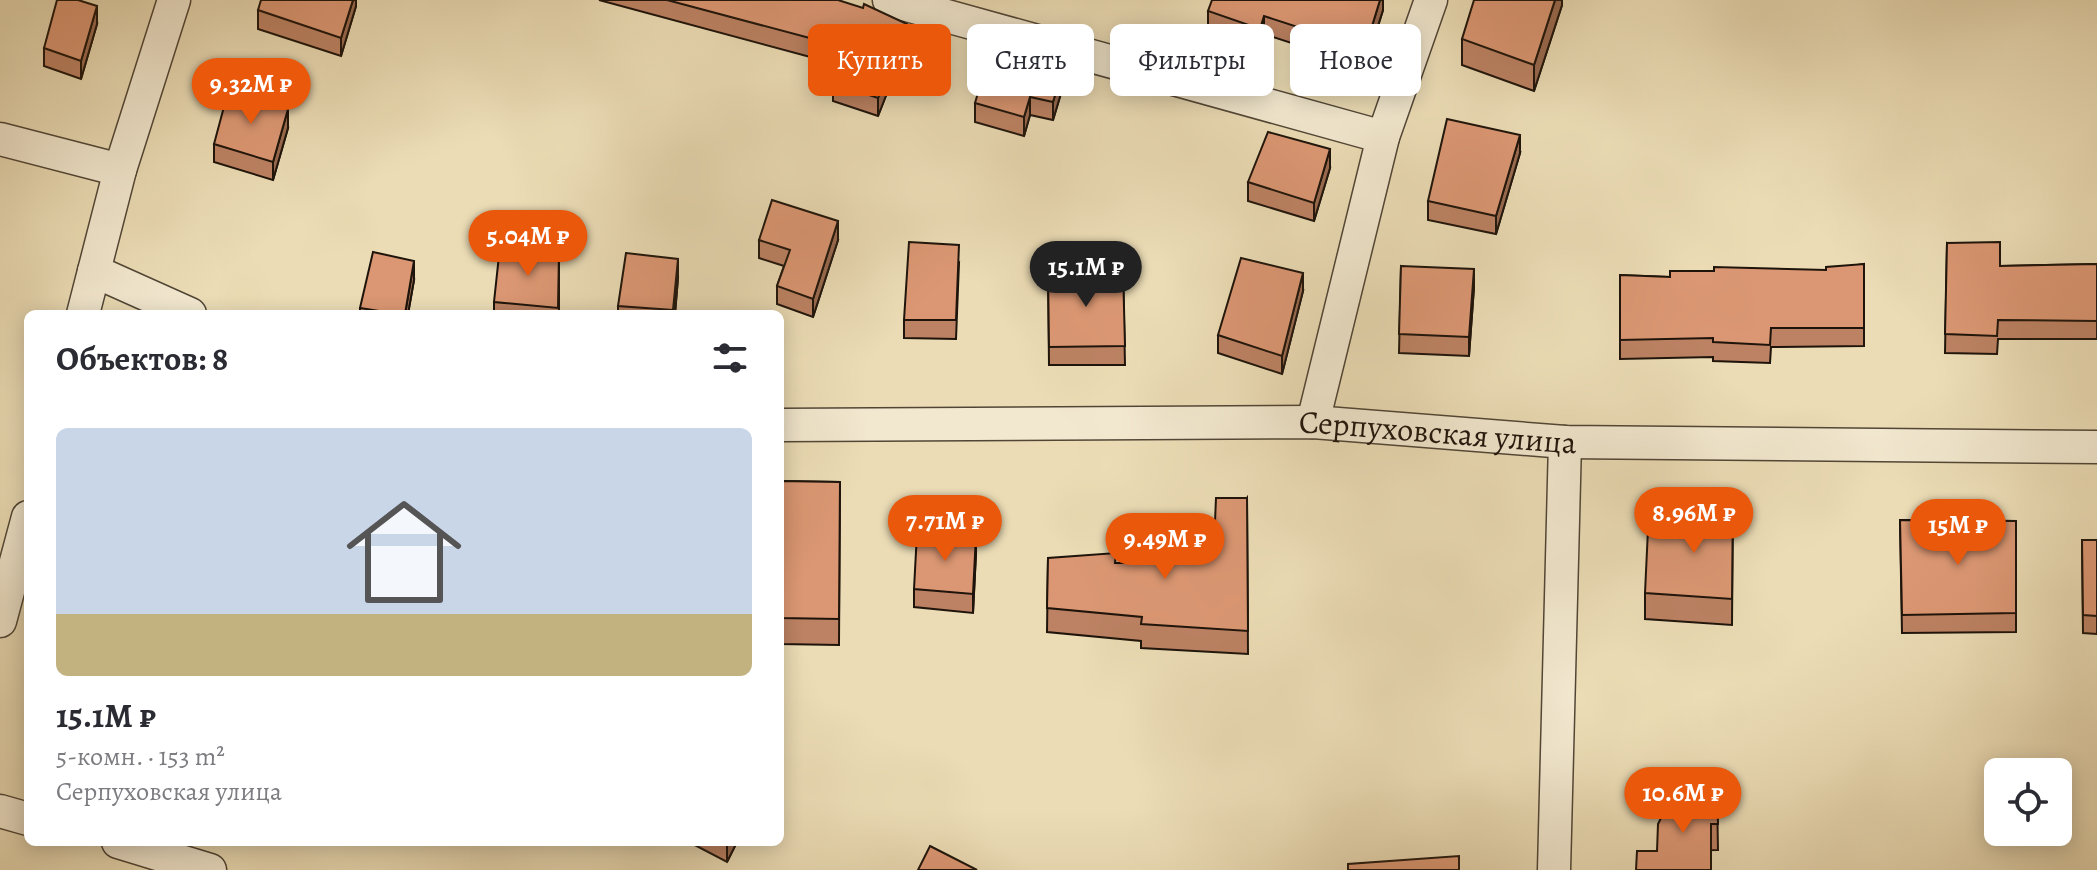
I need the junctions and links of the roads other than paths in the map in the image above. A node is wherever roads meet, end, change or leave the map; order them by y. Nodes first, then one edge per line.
1 (174, 0) edge
2 (889, 0) edge
3 (1431, 0) edge
4 (1383, 137) junction
5 (0, 139) edge
6 (120, 170) junction
7 (94, 271) junction
8 (84, 310) edge
9 (181, 310) edge
10 (1313, 422) junction
11 (784, 425) edge
12 (1565, 442) junction
13 (2097, 447) edge
14 (24, 532) edge
15 (0, 621) edge
16 (0, 811) edge
17 (24, 818) edge
18 (131, 846) edge
19 (210, 870) edge
20 (1554, 870) edge

1 - 6 street
2 - 4 street
3 - 4 street
4 - 10 street
5 - 6 street
6 - 7 street
7 - 8 street
7 - 9 street
10 - 11 street, Серпуховская улица
10 - 12 street, Серпуховская улица
12 - 13 street, Серпуховская улица
12 - 20 street
14 - 15 street
16 - 17 street
18 - 19 street

